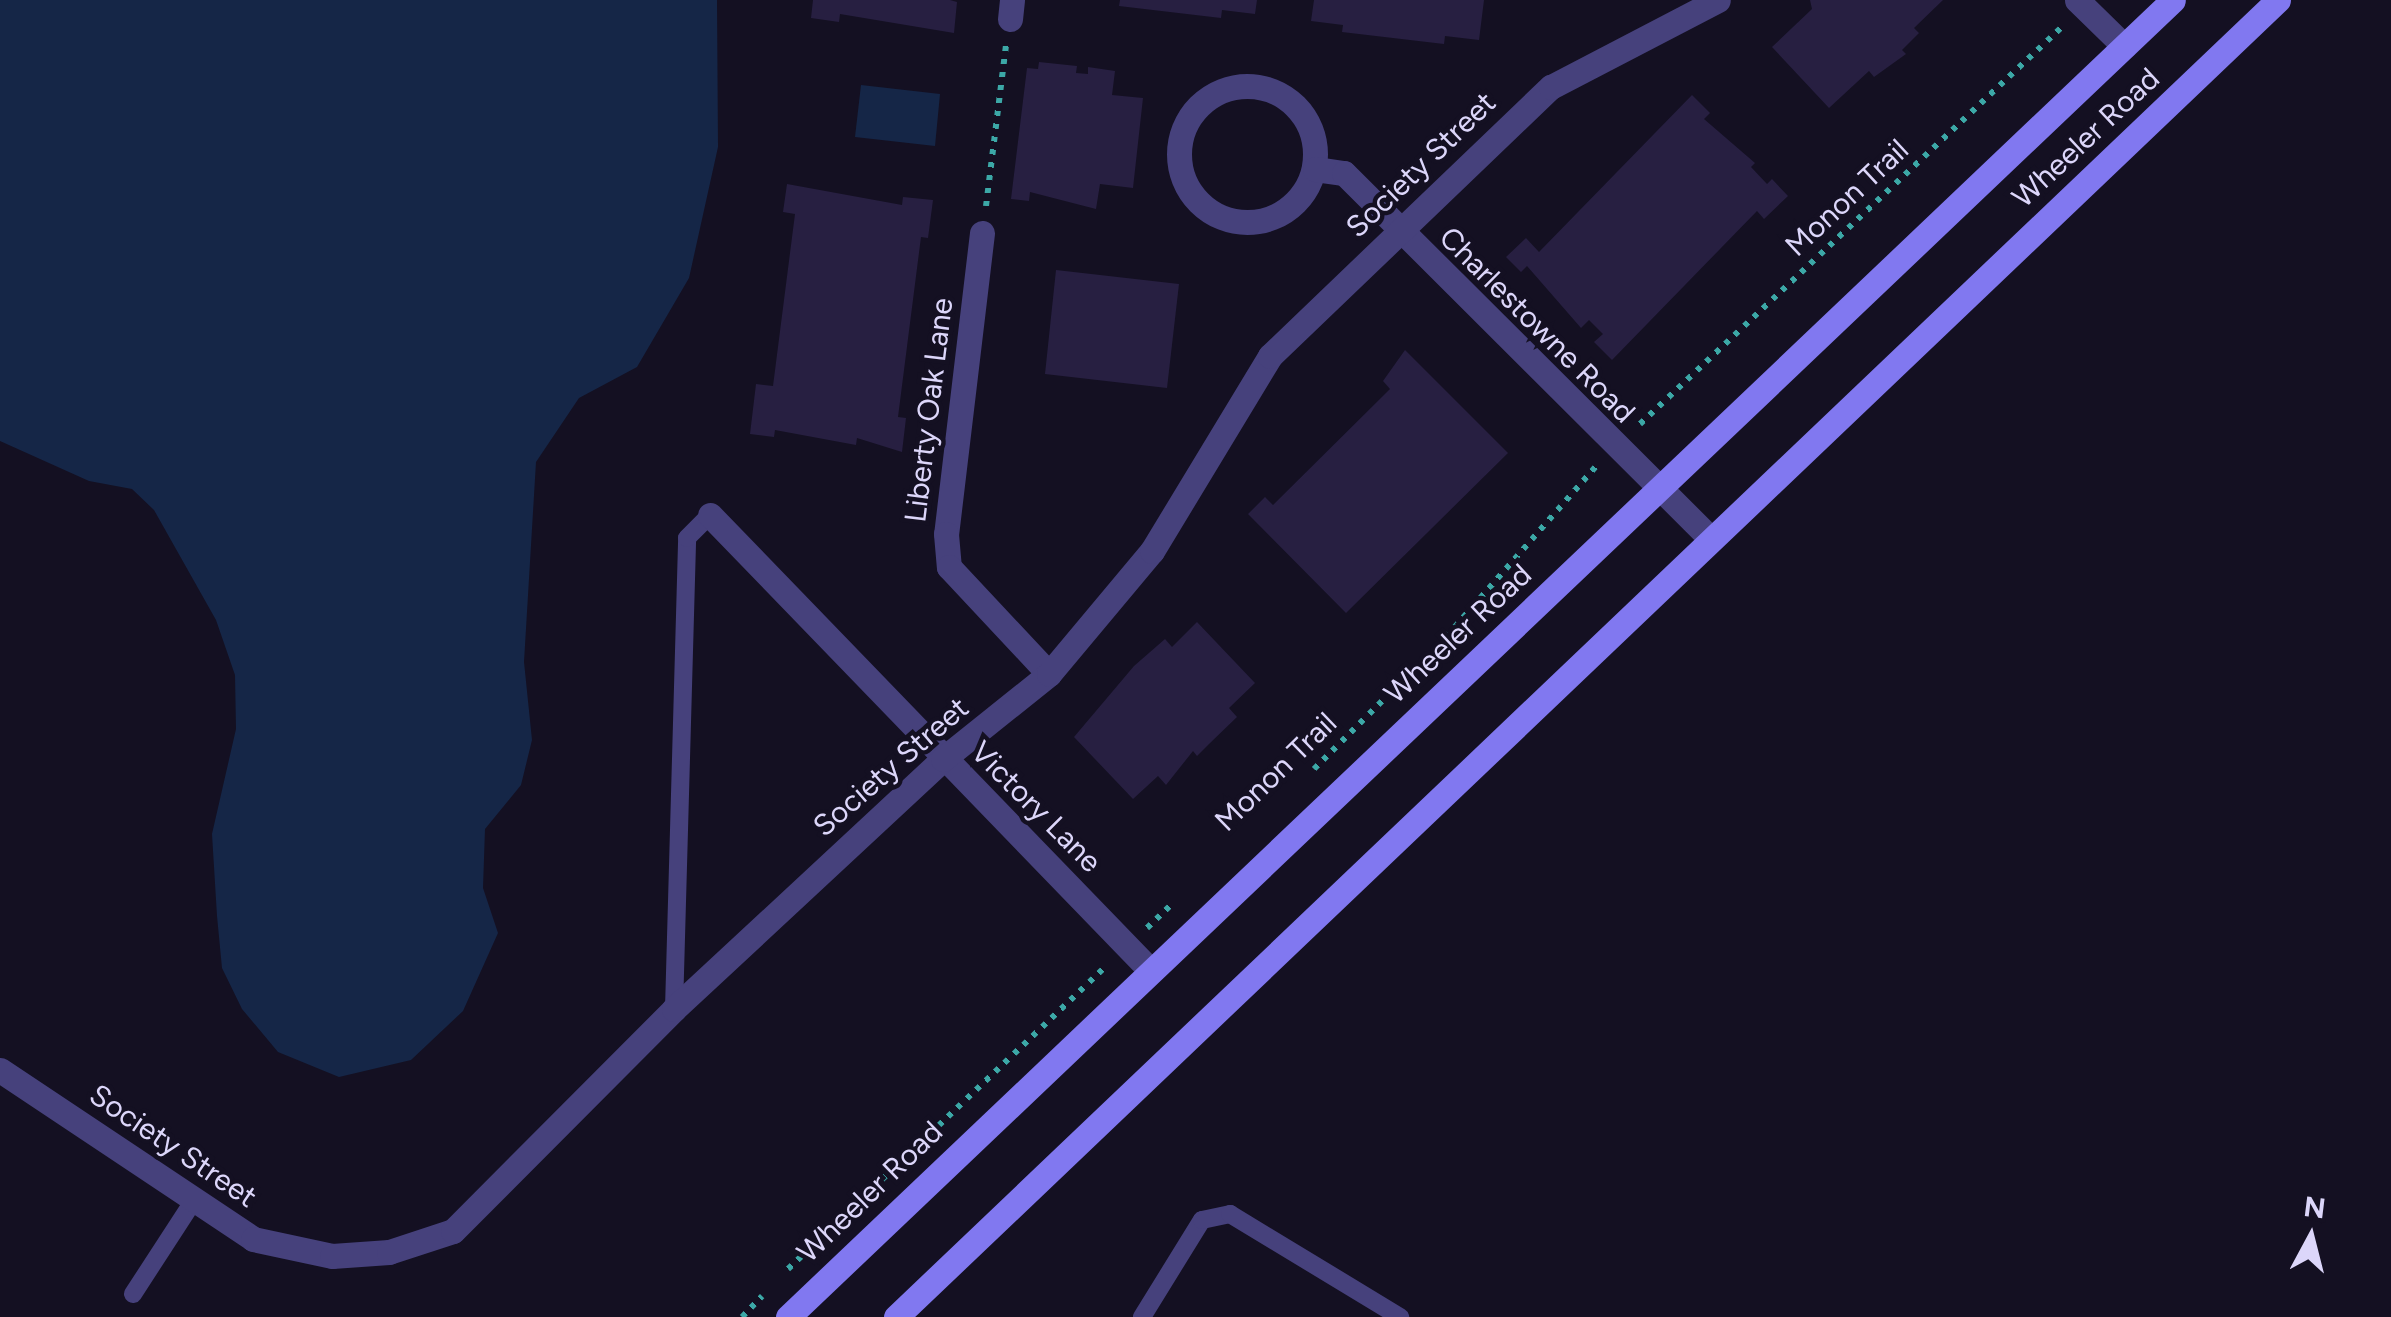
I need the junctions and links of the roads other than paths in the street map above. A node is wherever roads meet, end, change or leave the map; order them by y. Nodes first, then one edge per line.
1 (2173, 0) edge
2 (2278, 0) edge
3 (1715, 1) edge
4 (2080, 3) edge
5 (2124, 46) junction
6 (1315, 169) junction
7 (1398, 232) junction
8 (982, 233) road end
9 (1660, 491) junction
10 (710, 515) joint
11 (1710, 538) junction
12 (1049, 674) junction
13 (943, 759) junction
14 (1150, 970) junction
15 (674, 1008) junction
16 (0, 1070) edge
17 (194, 1200) junction
18 (133, 1294) dead end
19 (788, 1317) edge
20 (896, 1317) edge
21 (1142, 1317) edge
22 (1400, 1317) edge

1 - 5 street, Wheeler Road
2 - 11 street, Wheeler Road
3 - 7 street, Society Street
4 - 5 street
5 - 9 street, Wheeler Road
6 - 6 street
6 - 7 street, Charlestowne Road
7 - 9 street, Charlestowne Road
7 - 12 street, Society Street
8 - 12 street, Liberty Oak Lane
9 - 11 street, Charlestowne Road
9 - 14 street, Wheeler Road
10 - 13 street, Victory Lane
10 - 15 lane
11 - 20 street, Wheeler Road
12 - 13 street, Society Street
13 - 14 street, Victory Lane
13 - 15 street, Society Street
14 - 19 street, Wheeler Road
15 - 17 street, Society Street
16 - 17 street, Society Street
17 - 18 lane
21 - 22 lane

